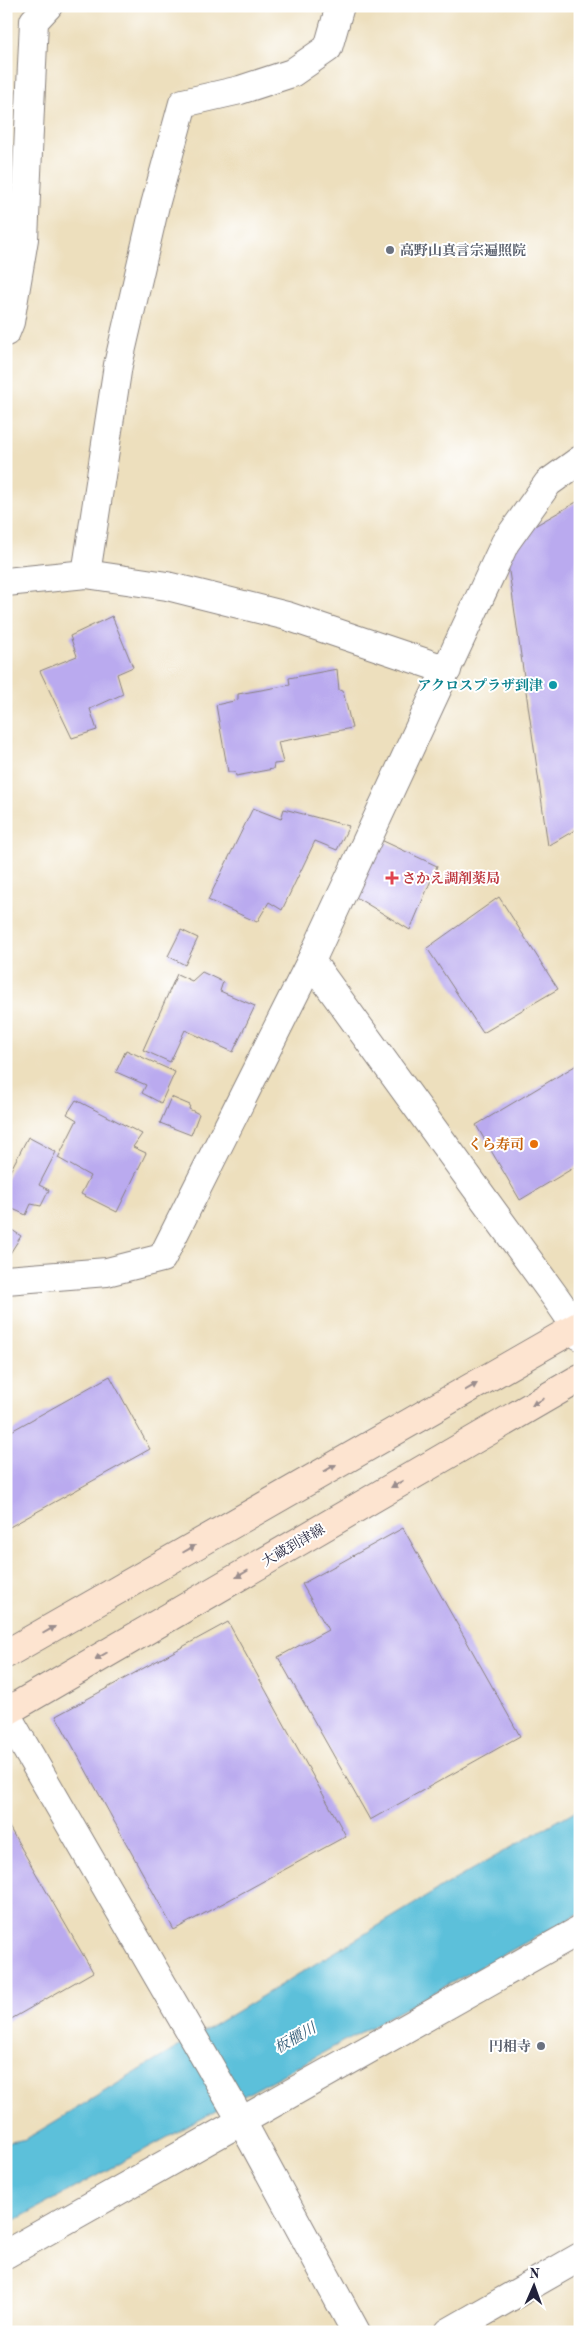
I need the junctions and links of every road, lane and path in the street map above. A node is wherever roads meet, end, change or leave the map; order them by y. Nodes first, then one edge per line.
1 (48, 6) edge
2 (340, 6) edge
3 (6, 332) edge
4 (580, 460) edge
5 (86, 574) junction
6 (6, 582) edge
7 (447, 670) junction
8 (311, 961) junction
9 (6, 1280) edge
10 (579, 1329) edge
11 (580, 1378) edge
12 (6, 1654) edge
13 (6, 1713) edge
14 (580, 1930) edge
15 (241, 2120) junction
16 (6, 2254) edge
17 (580, 2257) edge
18 (356, 2332) edge
19 (448, 2332) edge

1 - 3 street
2 - 5 street
4 - 7 street
5 - 6 street
5 - 7 street
7 - 8 street
8 - 9 street
8 - 10 street
12 -> 10 main road
11 -> 13 main road, 大蔵到津線
13 - 15 street
14 - 15 street
15 - 16 street
15 - 18 street
17 - 19 street

